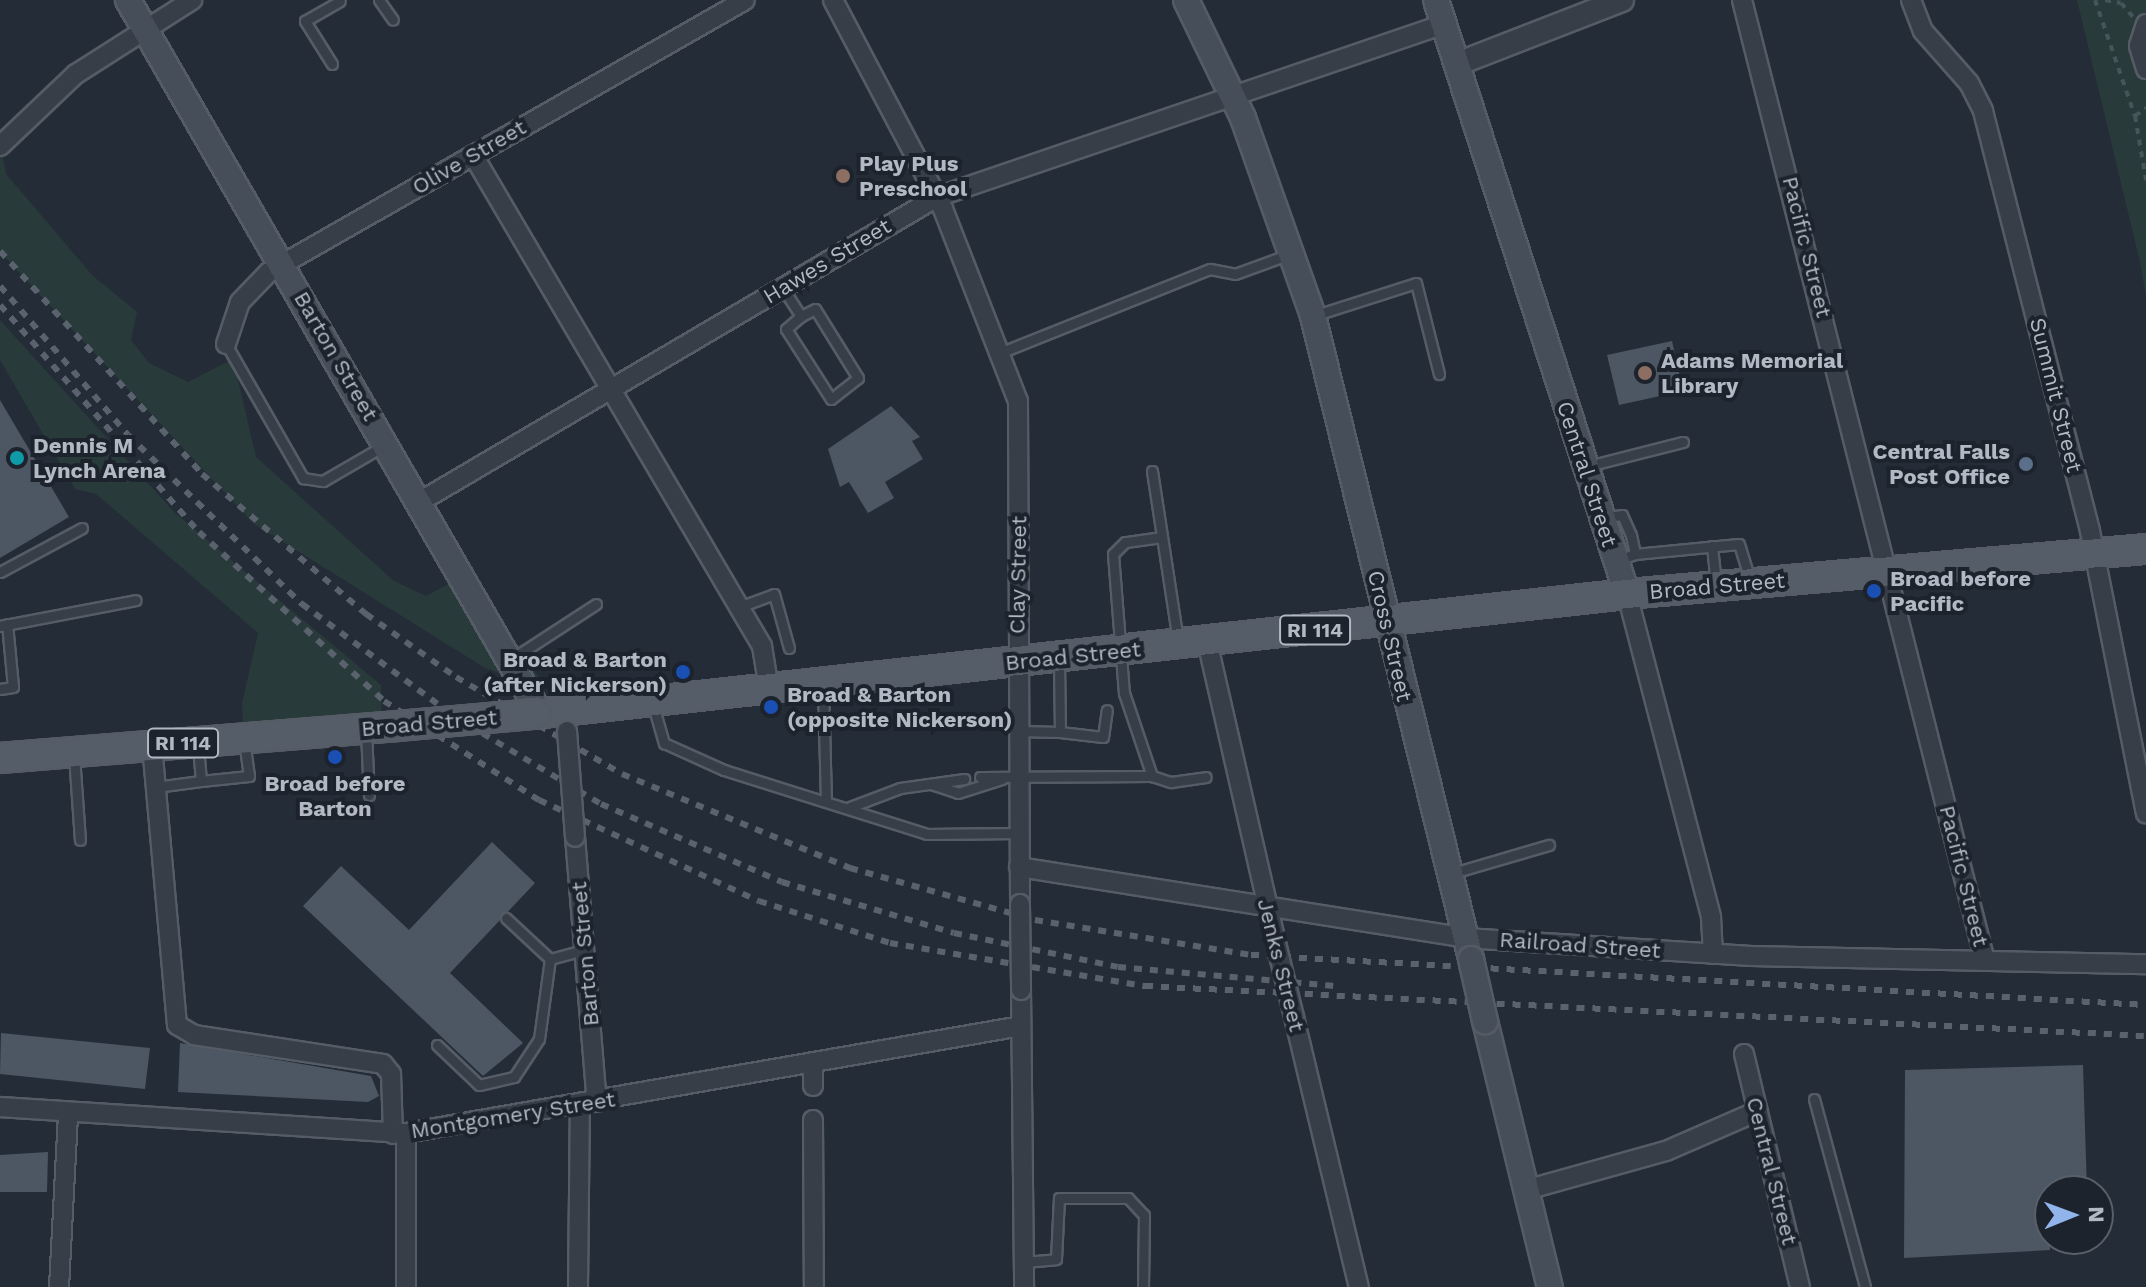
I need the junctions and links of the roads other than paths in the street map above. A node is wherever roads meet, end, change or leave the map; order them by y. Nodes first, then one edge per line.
1 (128, 0) edge
2 (192, 0) edge
3 (341, 0) edge
4 (379, 0) edge
5 (745, 0) edge
6 (833, 0) edge
7 (1186, 0) edge
8 (1436, 0) edge
9 (1622, 0) edge
10 (1742, 0) edge
11 (1911, 0) edge
12 (393, 20) dead end
13 (1444, 24) junction
14 (2145, 25) edge
15 (146, 29) junction
16 (332, 64) dead end
17 (1457, 64) junction
18 (2146, 69) edge
19 (1235, 99) junction
20 (0, 146) edge
21 (473, 155) junction
22 (937, 197) junction
23 (1292, 254) junction
24 (282, 264) junction
25 (782, 287) junction
26 (801, 316) junction
27 (1313, 316) junction
28 (226, 344) joint
29 (1002, 352) junction
30 (1439, 374) dead end
31 (610, 389) junction
32 (1683, 442) dead end
33 (387, 443) junction
34 (1584, 466) junction
35 (1152, 471) dead end
36 (421, 501) junction
37 (82, 528) dead end
38 (1162, 537) junction
39 (1712, 546) junction
40 (2146, 549) edge
41 (2095, 554) junction
42 (1625, 558) junction
43 (1887, 571) junction
44 (0, 572) edge
45 (1751, 583) junction
46 (1716, 586) junction
47 (1627, 594) junction
48 (136, 600) dead end
49 (596, 604) dead end
50 (739, 607) junction
51 (1386, 622) junction
52 (4, 625) edge
53 (1207, 641) junction
54 (1179, 644) junction
55 (789, 648) dead end
56 (1122, 650) junction
57 (1059, 657) junction
58 (513, 658) junction
59 (1017, 662) junction
60 (822, 683) junction
61 (0, 689) edge
62 (769, 689) junction
63 (652, 702) junction
64 (1107, 710) dead end
65 (552, 718) junction
66 (366, 729) junction
67 (1018, 731) junction
68 (1060, 732) junction
69 (244, 738) junction
70 (198, 742) junction
71 (152, 745) junction
72 (74, 752) junction
73 (0, 758) edge
74 (1152, 776) junction
75 (980, 777) dead end
76 (1206, 777) dead end
77 (964, 779) dead end
78 (1010, 779) junction
79 (201, 781) junction
80 (928, 783) junction
81 (156, 787) junction
82 (369, 795) dead end
83 (826, 799) junction
84 (850, 807) junction
85 (2146, 813) edge
86 (1019, 833) junction
87 (80, 840) dead end
88 (1549, 845) dead end
89 (1019, 867) junction
90 (1449, 874) junction
91 (1266, 902) junction
92 (506, 918) dead end
93 (1468, 949) junction
94 (584, 950) junction
95 (1713, 954) junction
96 (550, 959) junction
97 (1985, 961) junction
98 (2146, 964) edge
99 (1021, 1026) junction
100 (437, 1045) dead end
101 (1744, 1054) dead end
102 (813, 1062) junction
103 (813, 1086) dead end
104 (1814, 1099) dead end
105 (588, 1104) junction
106 (0, 1107) edge
107 (1758, 1111) junction
108 (68, 1113) junction
109 (813, 1120) dead end
110 (400, 1133) junction
111 (1526, 1190) junction
112 (1024, 1262) junction
113 (59, 1287) edge
114 (406, 1287) edge
115 (578, 1287) edge
116 (814, 1287) edge
117 (1024, 1287) edge
118 (1143, 1287) edge
119 (1359, 1287) edge
120 (1550, 1287) edge
121 (1800, 1287) edge
122 (1865, 1287) edge

1 - 15 main road, Barton Street
2 - 15 street
3 - 16 lane
4 - 12 lane
5 - 21 street, Olive Street
6 - 22 street, Clay Street
7 - 19 main road, Cross Street
8 - 13 main road, Central Street
9 - 17 street
10 - 43 street, Pacific Street
11 - 41 street, Summit Street
13 - 17 main road, Central Street
13 - 19 street, Hawes Street
14 - 18 street
15 - 20 street
15 - 24 main road, Barton Street
17 - 34 main road, Central Street
19 - 22 street, Hawes Street
19 - 23 main road, Cross Street
21 - 24 street, Olive Street
21 - 31 street
22 - 25 street, Hawes Street
22 - 29 street, Clay Street
23 - 27 main road, Cross Street
23 - 29 lane
24 - 28 street, Olive Street
24 - 33 main road, Barton Street
25 - 26 lane
25 - 31 street, Hawes Street
26 - 26 lane
27 - 30 lane
27 - 51 main road, Cross Street
28 - 33 lane
29 - 59 street, Clay Street
31 - 36 street, Hawes Street
31 - 50 street
32 - 34 lane
33 - 36 main road, Barton Street
34 - 42 main road, Central Street
35 - 38 lane
36 - 58 main road, Barton Street
37 - 44 lane
38 - 54 lane
38 - 56 lane
39 - 42 lane
39 - 45 lane
39 - 46 lane
40 - 41 main road, Broad Street / RI 114
41 - 43 main road, Broad Street / RI 114
41 - 85 street, Summit Street
42 - 47 main road, Central Street
43 - 45 main road, Broad Street / RI 114
43 - 97 street, Pacific Street
45 - 46 main road, Broad Street / RI 114
46 - 47 main road, Broad Street / RI 114
47 - 51 main road, Broad Street / RI 114
47 - 95 street, Central Street
48 - 52 lane
49 - 58 lane
50 - 55 lane
50 - 62 street
51 - 53 main road, Broad Street / RI 114
51 - 90 main road, Cross Street
52 - 61 lane
53 - 54 main road, Broad Street / RI 114
53 - 91 street, Jenks Street
54 - 56 main road, Broad Street / RI 114
56 - 57 main road, Broad Street / RI 114
56 - 74 lane
57 - 59 main road, Broad Street / RI 114
57 - 68 lane
58 - 65 main road, Barton Street
59 - 60 main road, Broad Street / RI 114
59 - 67 street, Clay Street
60 - 62 main road, Broad Street / RI 114
60 - 83 lane
62 - 63 main road, Broad Street / RI 114
63 - 65 main road, Broad Street / RI 114
63 - 83 lane
64 - 68 lane
65 - 66 main road, Broad Street / RI 114, bridge
65 - 94 street, Barton Street, bridge
66 - 69 main road, Broad Street / RI 114
66 - 82 lane
67 - 68 lane
67 - 78 street, Clay Street
69 - 70 main road, Broad Street / RI 114
69 - 79 lane
70 - 71 main road, Broad Street / RI 114
70 - 79 lane
71 - 72 main road, Broad Street / RI 114
71 - 81 street
72 - 73 main road, Broad Street / RI 114
72 - 87 lane
74 - 76 lane
74 - 78 lane
75 - 78 lane
77 - 80 lane
78 - 80 lane
78 - 86 street, Clay Street
79 - 81 lane
80 - 84 lane
81 - 110 street
83 - 84 lane
84 - 86 lane
86 - 89 street, Clay Street
88 - 90 lane
89 - 91 street, Railroad Street
89 - 99 street, Clay Street, bridge
90 - 93 main road, Cross Street
91 - 93 street, Railroad Street
91 - 119 street, Jenks Street, bridge
92 - 96 lane
93 - 95 street, Railroad Street
93 - 111 main road, Cross Street, bridge
94 - 96 lane
94 - 105 street, Barton Street
95 - 97 street, Railroad Street
96 - 100 lane
97 - 98 street, Railroad Street
99 - 102 street, Montgomery Street
99 - 112 street, Clay Street
101 - 107 street, Central Street
102 - 103 street
102 - 105 street, Montgomery Street
104 - 122 lane
105 - 110 street, Montgomery Street
105 - 115 street, Barton Street
106 - 108 street, Montgomery Street
107 - 111 street
107 - 121 street, Central Street
108 - 110 street, Montgomery Street
108 - 113 street
109 - 116 street
110 - 114 street
111 - 120 main road, Cross Street
112 - 117 street, Clay Street
112 - 118 lane

